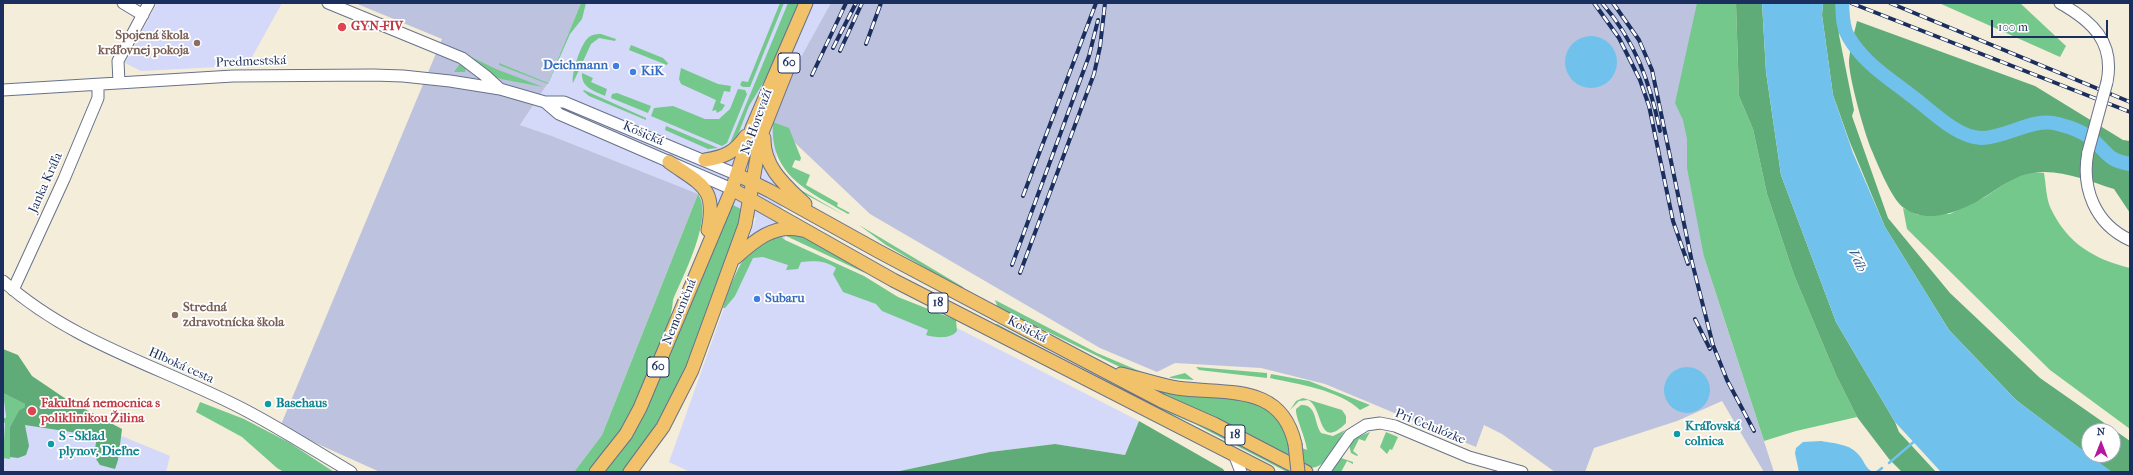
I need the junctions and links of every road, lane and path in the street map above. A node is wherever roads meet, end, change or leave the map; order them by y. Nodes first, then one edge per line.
1 (123, 3) edge
2 (149, 3) edge
3 (328, 3) edge
4 (806, 3) edge
5 (816, 3) edge
6 (2060, 3) edge
7 (143, 15) junction
8 (120, 83) junction
9 (98, 85) junction
10 (500, 89) junction
11 (3, 90) edge
12 (545, 102) junction
13 (765, 124) junction
14 (752, 128) junction
15 (705, 160) junction
16 (669, 162) junction
17 (738, 175) junction
18 (752, 182) junction
19 (732, 189) junction
20 (750, 198) junction
21 (821, 218) junction
22 (809, 232) junction
23 (2130, 240) edge
24 (704, 253) junction
25 (734, 259) junction
26 (3, 281) edge
27 (14, 290) junction
28 (984, 307) junction
29 (976, 322) junction
30 (1076, 356) junction
31 (1098, 367) junction
32 (1069, 371) junction
33 (1234, 454) junction
34 (350, 472) edge
35 (596, 472) edge
36 (630, 472) edge
37 (1241, 472) edge
38 (1268, 472) edge
39 (1298, 472) edge
40 (1306, 472) edge
41 (1324, 472) edge
42 (1522, 472) edge

1 - 7 street
2 - 7 street
3 - 10 street
4 - 14 main road, Na Horevaží / 60
5 - 13 main road, Na Horevaží / 60
6 - 23 street, bridge
7 - 8 street
8 - 9 street, Predmestská
8 - 10 street, Predmestská
9 - 11 street, Predmestská
9 - 27 street, Janka Kráľa
10 - 12 street, Košická
12 - 15 street, Košická
12 - 16 street, Košická
13 - 18 main road, Na Horevaží / 60
13 - 21 main road, Na Horevaží
14 - 15 main road
14 - 17 main road, Na Horevaží / 60
15 - 17 street, Košická
16 - 19 street, Košická
16 - 24 main road
17 - 18 main road, 18
17 - 19 main road, 60
18 - 20 main road, 60
18 - 21 main road, Košická / 18
19 - 20 main road, 18
19 - 24 main road, Nemocničná / 60
20 - 22 main road, Košická / 18
20 - 25 main road, 60
21 - 28 main road, Košická / 18
22 - 25 main road
22 - 29 main road, Košická / 18
24 - 35 main road, Nemocničná / 60
25 - 36 main road, 60
26 - 27 street, Hlboká cesta
27 - 34 street, Hlboká cesta
28 - 29 street
28 - 30 main road, Košická / 18
29 - 32 main road, Košická / 18
30 - 31 main road, Košická / 18
30 - 32 street
31 - 39 main road, bridge
31 - 40 main road, Košická / 18
32 - 33 main road, Košická / 18
33 - 37 street
33 - 38 main road, Košická / 18
41 - 42 street, Pri Celulózke

